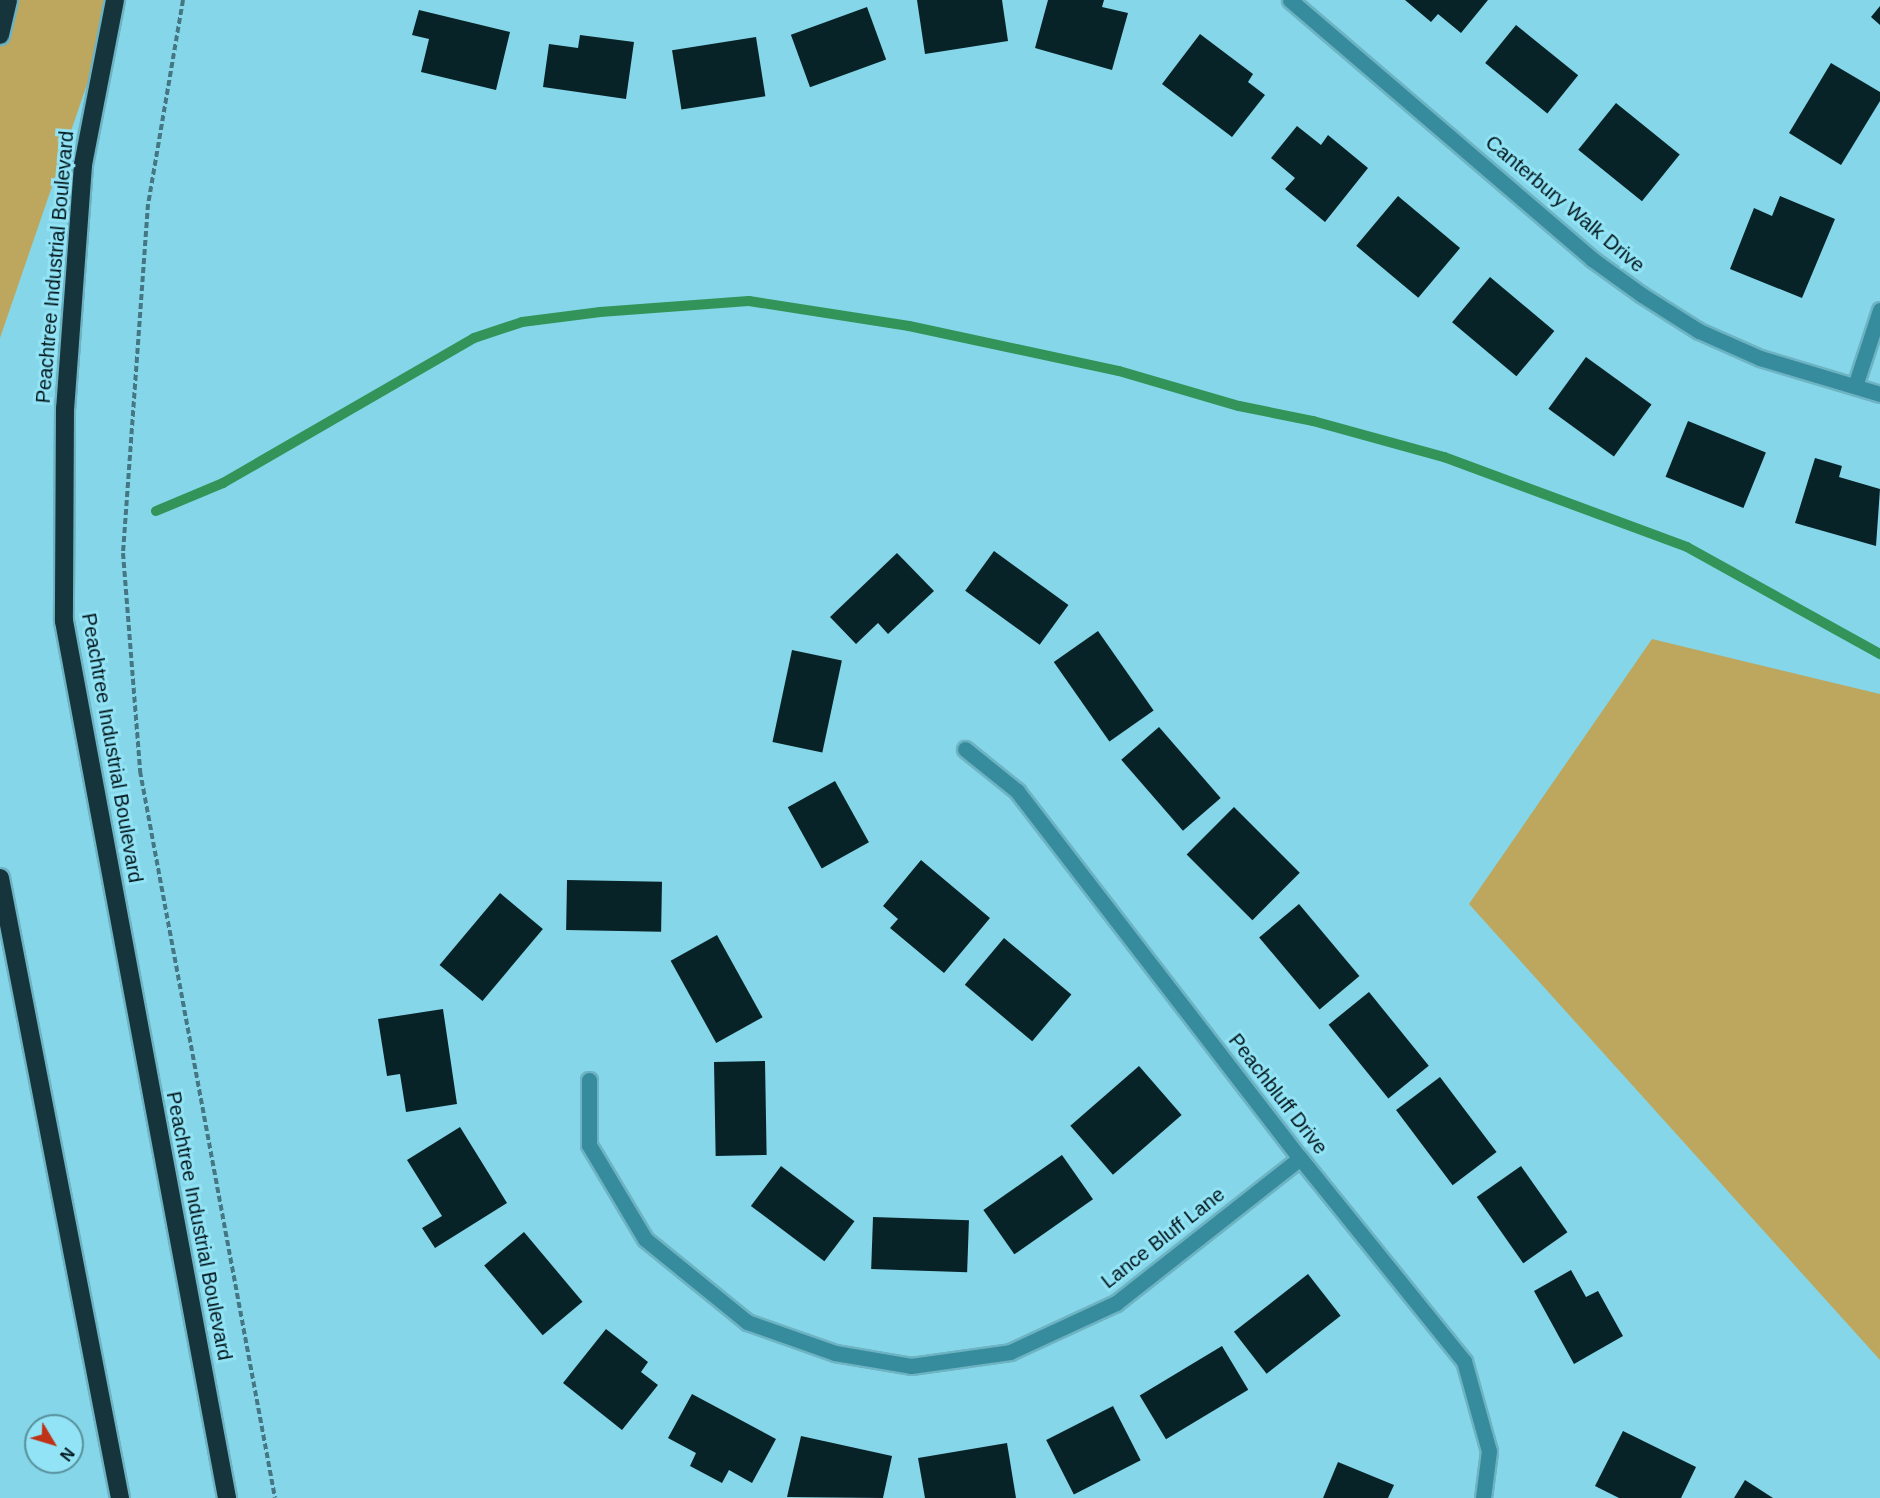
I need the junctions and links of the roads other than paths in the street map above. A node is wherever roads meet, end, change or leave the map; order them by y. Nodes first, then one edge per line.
1 (8, 0) edge
2 (116, 0) edge
3 (1290, 0) edge
4 (0, 35) edge
5 (1880, 310) edge
6 (1854, 386) junction
7 (1880, 394) edge
8 (965, 749) dead end
9 (0, 878) edge
10 (589, 1080) dead end
11 (1300, 1158) junction
12 (120, 1498) edge
13 (227, 1498) edge
14 (1484, 1498) edge

1 - 4 highway
2 - 13 highway, Peachtree Industrial Boulevard
3 - 6 street, Canterbury Walk Drive
5 - 6 street
6 - 7 street, Canterbury Walk Drive
8 - 11 street, Peachbluff Drive
9 - 12 highway
10 - 11 street, Lance Bluff Lane
11 - 14 street, Peachbluff Drive

